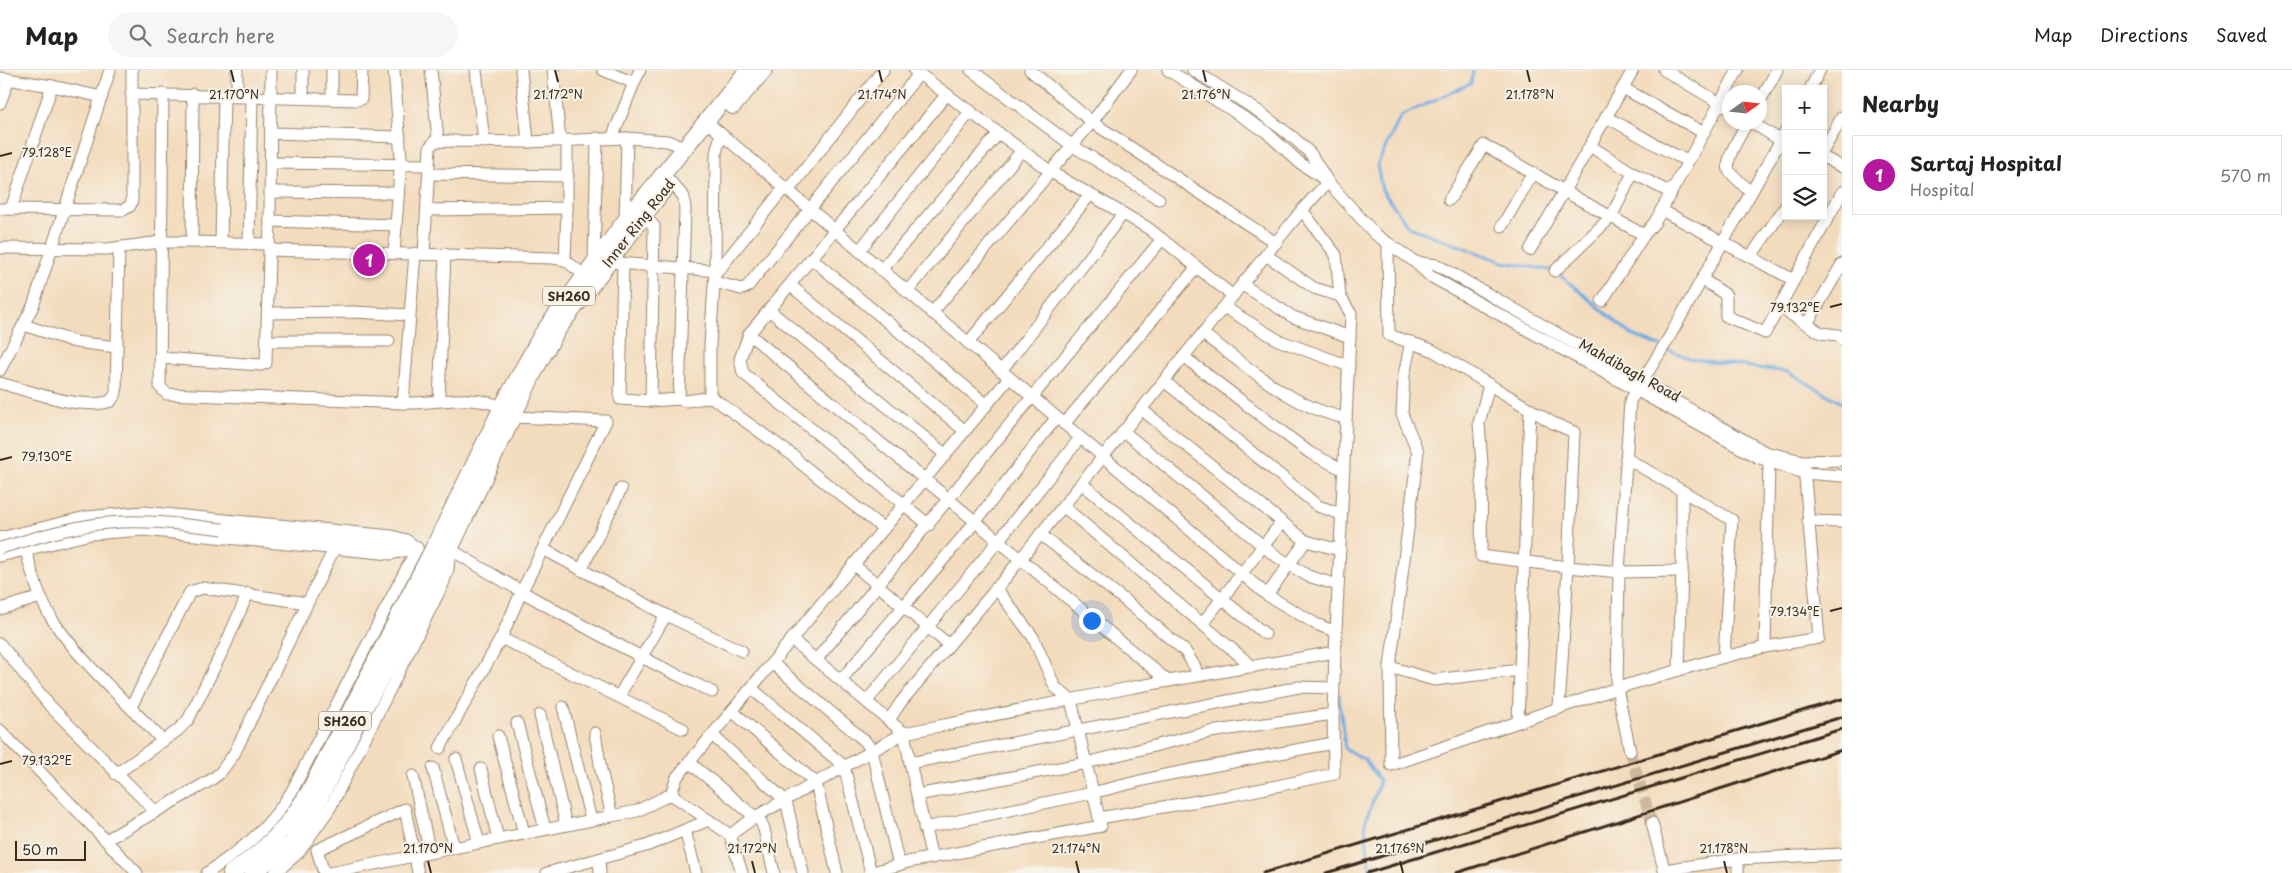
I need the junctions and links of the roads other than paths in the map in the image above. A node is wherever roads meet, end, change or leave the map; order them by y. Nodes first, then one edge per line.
1 (110, 70) edge
2 (132, 70) edge
3 (237, 70) edge
4 (271, 70) edge
5 (303, 70) edge
6 (332, 70) edge
7 (362, 70) edge
8 (394, 70) edge
9 (431, 70) edge
10 (476, 70) edge
11 (522, 70) edge
12 (553, 70) edge
13 (602, 70) edge
14 (640, 70) edge
15 (748, 70) edge
16 (764, 70) edge
17 (884, 70) edge
18 (971, 70) edge
19 (1030, 70) edge
20 (1131, 70) edge
21 (1168, 70) edge
22 (1193, 70) edge
23 (1633, 70) edge
24 (1664, 70) edge
25 (1737, 70) edge
26 (1777, 70) edge
27 (1820, 70) edge
28 (916, 72) edge
29 (4, 79) edge
30 (634, 84) junction
31 (1732, 85) edge
32 (1812, 85) edge
33 (52, 86) junction
34 (1623, 88) junction
35 (1767, 88) edge
36 (131, 94) junction
37 (163, 94) junction
38 (193, 94) junction
39 (947, 94) junction
40 (224, 96) junction
41 (237, 96) junction
42 (102, 97) junction
43 (252, 97) junction
44 (270, 98) junction
45 (303, 98) junction
46 (332, 100) junction
47 (0, 103) edge
48 (1722, 105) edge
49 (1722, 109) edge
50 (970, 112) junction
51 (1606, 117) junction
52 (1842, 117) edge
53 (1092, 122) junction
54 (714, 128) junction
55 (1767, 128) edge
56 (1744, 130) edge
57 (1704, 132) junction
58 (271, 133) junction
59 (999, 133) junction
60 (1782, 134) edge
61 (400, 137) junction
62 (597, 138) junction
63 (612, 138) junction
64 (627, 138) junction
65 (1782, 138) edge
66 (438, 140) junction
67 (564, 140) junction
68 (484, 142) junction
69 (528, 142) junction
70 (1827, 144) edge
71 (1073, 146) junction
72 (1590, 146) junction
73 (686, 147) junction
74 (1022, 150) junction
75 (1827, 159) edge
76 (1688, 161) junction
77 (271, 162) junction
78 (401, 164) junction
79 (1842, 167) edge
80 (429, 170) junction
81 (1051, 172) junction
82 (1533, 173) junction
83 (1633, 173) junction
84 (568, 176) junction
85 (670, 181) junction
86 (1328, 182) junction
87 (786, 189) junction
88 (1564, 191) junction
89 (270, 192) junction
90 (1751, 192) junction
91 (1842, 192) edge
92 (397, 193) junction
93 (1671, 193) junction
94 (1090, 195) junction
95 (1159, 199) dead end
96 (1449, 200) dead end
97 (568, 208) junction
98 (6, 209) edge
99 (63, 210) junction
100 (428, 210) junction
101 (810, 210) junction
102 (1302, 210) junction
103 (1661, 210) junction
104 (1782, 212) edge
105 (1123, 214) junction
106 (644, 216) junction
107 (1611, 217) junction
108 (270, 221) junction
109 (625, 221) junction
110 (396, 225) junction
111 (1502, 226) dead end
112 (835, 231) junction
113 (1644, 234) junction
114 (1162, 239) junction
115 (1723, 241) junction
116 (161, 242) junction
117 (192, 242) junction
118 (221, 242) junction
119 (249, 244) junction
120 (1276, 244) junction
121 (1388, 245) junction
122 (269, 247) junction
123 (0, 248) edge
124 (119, 248) junction
125 (52, 249) junction
126 (1530, 250) dead end
127 (859, 252) junction
128 (394, 253) junction
129 (420, 254) junction
130 (445, 254) junction
131 (1266, 255) junction
132 (1751, 256) junction
133 (812, 259) junction
134 (565, 260) junction
135 (1842, 264) edge
136 (654, 265) junction
137 (603, 266) junction
138 (682, 267) junction
139 (1197, 268) junction
140 (881, 270) junction
141 (1555, 271) dead end
142 (715, 276) junction
143 (1702, 279) junction
144 (1794, 280) junction
145 (1243, 284) junction
146 (790, 285) junction
147 (906, 292) junction
148 (1233, 296) junction
149 (1340, 296) junction
150 (1602, 301) dead end
151 (1224, 307) junction
152 (1779, 307) junction
153 (769, 310) junction
154 (268, 313) junction
155 (932, 313) junction
156 (409, 315) junction
157 (1807, 324) junction
158 (24, 325) junction
159 (749, 334) junction
160 (1203, 334) junction
161 (1841, 334) edge
162 (1350, 337) junction
163 (268, 341) junction
164 (389, 341) dead end
165 (1411, 342) junction
166 (968, 344) junction
167 (116, 347) junction
168 (1184, 357) junction
169 (161, 358) junction
170 (1349, 366) junction
171 (0, 370) edge
172 (1005, 375) junction
173 (1164, 381) junction
174 (0, 383) edge
175 (1489, 385) junction
176 (1639, 386) junction
177 (710, 396) junction
178 (1031, 396) junction
179 (679, 399) junction
180 (439, 400) junction
181 (651, 401) junction
182 (403, 403) junction
183 (987, 405) junction
184 (1141, 409) junction
185 (1530, 410) junction
186 (508, 412) junction
187 (1346, 418) junction
188 (1060, 421) junction
189 (965, 431) junction
190 (1123, 431) junction
191 (1080, 438) junction
192 (946, 455) junction
193 (1102, 457) junction
194 (1626, 458) junction
195 (1770, 458) junction
196 (1842, 460) edge
197 (1803, 461) junction
198 (1344, 470) junction
199 (1804, 473) junction
200 (1842, 476) edge
201 (925, 479) junction
202 (1081, 483) junction
203 (621, 489) dead end
204 (1682, 491) junction
205 (950, 499) junction
206 (904, 505) junction
207 (1063, 506) junction
208 (1341, 514) junction
209 (976, 521) junction
210 (1808, 521) junction
211 (1282, 522) junction
212 (1842, 522) edge
213 (928, 525) junction
214 (884, 529) junction
215 (20, 533) junction
216 (1040, 534) junction
217 (0, 538) edge
218 (999, 540) junction
219 (1306, 540) junction
220 (1264, 546) junction
221 (0, 548) edge
222 (334, 549) junction
223 (450, 549) junction
224 (543, 549) junction
225 (25, 550) junction
226 (1340, 550) junction
227 (0, 556) edge
228 (429, 558) junction
229 (1021, 558) junction
230 (1523, 562) junction
231 (854, 565) junction
232 (1289, 565) junction
233 (1568, 567) junction
234 (581, 570) junction
235 (1682, 571) junction
236 (1619, 572) junction
237 (1242, 574) junction
238 (878, 585) junction
239 (1338, 585) junction
240 (996, 588) junction
241 (248, 593) junction
242 (521, 593) junction
243 (1267, 595) junction
244 (41, 597) junction
245 (1222, 600) junction
246 (307, 603) junction
247 (902, 606) junction
248 (0, 610) edge
249 (666, 615) junction
250 (1202, 624) junction
251 (928, 627) junction
252 (1336, 632) junction
253 (1265, 634) dead end
254 (501, 638) junction
255 (792, 640) junction
256 (0, 644) edge
257 (949, 645) junction
258 (1765, 647) junction
259 (742, 651) dead end
260 (1335, 652) junction
261 (1724, 657) junction
262 (642, 659) junction
263 (816, 660) junction
264 (772, 663) junction
265 (1253, 667) junction
266 (1390, 667) junction
267 (1520, 670) junction
268 (1679, 670) junction
269 (1197, 676) junction
270 (841, 680) junction
271 (1168, 681) junction
272 (751, 688) junction
273 (1333, 688) junction
274 (1617, 688) junction
275 (712, 692) dead end
276 (619, 696) junction
277 (1071, 700) junction
278 (867, 701) junction
279 (131, 706) junction
280 (563, 707) dead end
281 (1559, 708) junction
282 (732, 711) junction
283 (1333, 714) junction
284 (540, 716) dead end
285 (889, 720) junction
286 (1518, 722) junction
287 (518, 723) dead end
288 (683, 729) dead end
289 (0, 730) edge
290 (1078, 731) junction
291 (595, 733) dead end
292 (904, 733) junction
293 (712, 735) junction
294 (498, 736) dead end
295 (163, 741) junction
296 (1334, 743) junction
297 (440, 748) dead end
298 (1630, 750) tunnel mouth
299 (872, 751) junction
300 (456, 759) dead end
301 (689, 762) junction
302 (910, 763) junction
303 (1086, 763) junction
304 (844, 766) junction
305 (433, 768) dead end
306 (480, 769) dead end
307 (116, 774) junction
308 (413, 776) dead end
309 (816, 783) junction
310 (1092, 793) junction
311 (672, 794) junction
312 (917, 795) junction
313 (786, 801) junction
314 (155, 811) junction
315 (612, 816) junction
316 (755, 817) junction
317 (1099, 818) junction
318 (591, 820) junction
319 (709, 820) junction
320 (1652, 823) tunnel mouth
321 (566, 825) junction
322 (924, 828) junction
323 (545, 829) junction
324 (685, 830) junction
325 (524, 833) junction
326 (730, 834) junction
327 (498, 839) junction
328 (106, 840) junction
329 (479, 843) junction
330 (454, 848) junction
331 (430, 853) junction
332 (1842, 854) edge
333 (415, 856) junction
334 (599, 858) junction
335 (932, 858) junction
336 (1738, 859) junction
337 (899, 865) junction
338 (573, 869) edge
339 (1665, 872) edge
340 (137, 873) edge
341 (207, 873) edge
342 (231, 873) edge
343 (252, 873) edge
344 (275, 873) edge
345 (324, 873) edge
346 (330, 873) edge
347 (418, 873) edge
348 (547, 873) edge
349 (600, 873) edge
350 (696, 873) edge
351 (742, 873) edge
352 (774, 873) edge
353 (803, 873) edge
354 (837, 873) edge
355 (871, 873) edge
356 (1738, 873) edge

1 - 42 street
2 - 36 street
3 - 41 street
4 - 44 street
5 - 45 street
6 - 46 street
7 - 46 street
8 - 61 street
9 - 66 street
10 - 68 street
11 - 69 street
12 - 67 street
13 - 30 street
14 - 30 street
15 - 54 highway, Inner Ring Road / SH260
16 - 54 highway, Inner Ring Road
17 - 87 street
18 - 71 street
19 - 53 street
20 - 53 street
21 - 86 street, Mahdibagh Road
22 - 86 street, Mahdibagh Road
23 - 34 street
24 - 48 street
25 - 31 street
26 - 35 street
27 - 32 street
28 - 39 street
28 - 101 street
29 - 33 street
29 - 47 street
30 - 63 street
33 - 42 street
33 - 98 street
34 - 51 street
34 - 57 street
36 - 37 street
36 - 99 street
37 - 38 street
37 - 116 street
38 - 40 street
38 - 117 street
39 - 50 street
39 - 112 street
40 - 41 street
40 - 118 street
41 - 43 street
42 - 99 street
43 - 44 street
43 - 119 street
44 - 45 street
44 - 58 street
45 - 46 street
49 - 57 street
50 - 59 street
50 - 127 street
51 - 72 street
51 - 76 street
52 - 70 street
53 - 71 street
53 - 120 street
54 - 73 highway, Inner Ring Road / SH260
54 - 85 highway, Inner Ring Road
54 - 87 street
54 - 142 street
55 - 60 street
56 - 90 street
57 - 76 street
58 - 61 street
58 - 77 street
59 - 74 street
59 - 140 street
61 - 78 street
62 - 63 street
62 - 67 street
62 - 137 street
63 - 64 street
64 - 73 street
64 - 109 street
65 - 90 street
66 - 68 street
66 - 80 street
67 - 69 street
67 - 84 street
68 - 69 street
71 - 81 street
71 - 95 street
72 - 83 street
72 - 88 street
73 - 109 highway, Inner Ring Road / SH260
74 - 81 street
74 - 147 street
75 - 79 street
76 - 93 street
77 - 78 street
77 - 89 street
78 - 80 street
78 - 92 street
80 - 84 street
80 - 100 street
81 - 94 street
81 - 155 street
82 - 88 street
82 - 96 street
82 - 111 street
83 - 93 street
83 - 107 street
84 - 97 street
85 - 106 highway, Inner Ring Road
85 - 138 street
86 - 102 street
86 - 121 street, Mahdibagh Road
87 - 101 street
87 - 142 street
88 - 107 street
88 - 126 street
89 - 92 street
89 - 108 street
90 - 115 street
91 - 144 street
92 - 110 street
93 - 103 street
94 - 105 street
94 - 166 street
97 - 100 street
97 - 134 street
98 - 99 street
99 - 125 street
100 - 129 street
101 - 112 street
101 - 142 street
102 - 120 street
102 - 149 street
103 - 113 street
103 - 115 street
104 - 132 street
105 - 114 street
105 - 172 street
106 - 136 street
106 - 137 highway, Inner Ring Road
107 - 113 street
107 - 141 street
108 - 110 street
108 - 122 street
109 - 137 highway, Inner Ring Road / SH260
110 - 128 street
112 - 127 street
112 - 133 street
113 - 150 street
114 - 139 street
114 - 178 street
115 - 132 street
115 - 143 street
116 - 117 street
116 - 124 street
116 - 169 street
117 - 118 street
118 - 119 street
119 - 122 street
120 - 131 street
121 - 165 street
121 - 176 street, Mahdibagh Road
122 - 128 street
122 - 154 street
123 - 125 street
124 - 125 street
124 - 167 street
125 - 158 street
127 - 140 street
128 - 129 street
129 - 130 street
129 - 156 street
130 - 134 street
130 - 180 street
131 - 145 street
131 - 149 street
132 - 144 street
133 - 146 street
133 - 183 street
134 - 137 street
135 - 157 street
136 - 137 street
136 - 138 street
136 - 181 street
137 - 181 street
137 - 186 highway, Inner Ring Road
137 - 186 highway, Inner Ring Road / SH260
138 - 142 street
138 - 179 street
139 - 148 street
139 - 188 street
140 - 147 street
142 - 177 street
143 - 152 street
143 - 176 street
144 - 152 street
145 - 148 street
145 - 162 street
146 - 153 street
146 - 189 street
147 - 155 street
148 - 151 street
149 - 162 street
151 - 160 street
151 - 170 street
152 - 157 street
153 - 159 street
153 - 192 street
154 - 156 street
154 - 163 street
155 - 166 street
156 - 182 street
157 - 161 street
158 - 167 street
158 - 171 street
159 - 201 street
159 - 206 street
160 - 168 street
160 - 187 street
162 - 170 street
163 - 164 street
163 - 169 street
165 - 175 street
165 - 266 street
166 - 172 street
167 - 174 street
168 - 173 street
168 - 198 street
169 - 182 street
170 - 187 street
172 - 178 street
172 - 183 street
173 - 184 street
173 - 208 street
175 - 185 street
175 - 230 street
176 - 194 street
176 - 195 street, Mahdibagh Road
177 - 179 street
177 - 214 street
178 - 188 street
178 - 205 street
179 - 181 street
180 - 182 street
180 - 186 street
183 - 189 street
184 - 190 street
184 - 211 street
185 - 230 street
185 - 233 street
186 - 223 highway, Inner Ring Road
186 - 224 street
186 - 228 highway, Inner Ring Road / SH260
187 - 198 street
188 - 191 street
188 - 209 street
189 - 192 street
190 - 193 street
190 - 220 street
191 - 193 street
191 - 218 street
192 - 201 street
193 - 202 street
193 - 237 street
194 - 204 street
194 - 236 street
195 - 197 street, Mahdibagh Road
195 - 199 street, Mahdibagh Road
195 - 258 street
196 - 197 street, Mahdibagh Road
197 - 199 street
198 - 208 street
199 - 200 street, Mahdibagh Road
199 - 210 street
201 - 205 street
201 - 206 street
202 - 207 street
202 - 245 street
203 - 234 street
204 - 235 street
204 - 261 street
205 - 209 street
205 - 213 street
206 - 213 street
206 - 214 street
207 - 216 street
207 - 250 street
208 - 226 street
209 - 218 street
209 - 247 street
210 - 212 street
210 - 258 street
211 - 219 street
211 - 220 street
213 - 238 street
214 - 231 street
215 - 217 street
215 - 225 street
215 - 228 street
216 - 229 street
216 - 269 street
218 - 229 street
218 - 251 street
219 - 226 street
219 - 232 street
220 - 232 street
220 - 237 street
221 - 228 street, bridge
222 - 225 street
222 - 228 street
222 - 246 street
223 - 228 highway, Inner Ring Road
223 - 242 street
223 - 344 street
224 - 234 street
224 - 242 street
225 - 227 street
225 - 244 street
226 - 239 street
228 - 341 street
228 - 342 highway, SH260
228 - 343 highway
229 - 240 street
229 - 271 street
230 - 233 street
230 - 267 street
231 - 238 street
231 - 255 street
232 - 239 street
232 - 243 street
233 - 236 street
233 - 281 street
234 - 249 street
235 - 236 street
235 - 268 street
236 - 274 street
237 - 243 street
237 - 245 street
238 - 247 street
238 - 263 street
239 - 252 street
240 - 257 street
240 - 277 street
241 - 246 street
241 - 279 street
241 - 295 street
242 - 254 street
242 - 262 street
243 - 252 street
244 - 248 street
244 - 279 street
245 - 250 street
245 - 253 street
246 - 314 street
247 - 251 street
247 - 270 street
249 - 259 street
249 - 262 street
250 - 265 street
251 - 257 street
251 - 278 street
252 - 260 street
254 - 276 street
254 - 297 street
255 - 263 street
255 - 264 street
256 - 307 street
257 - 285 street
258 - 261 street
260 - 265 street
260 - 273 street
261 - 268 street
262 - 275 street
262 - 276 street
263 - 270 street
264 - 272 street
264 - 299 street
265 - 269 street
266 - 267 street
266 - 286 street
267 - 286 street
268 - 274 street
269 - 271 street
270 - 278 street
271 - 277 street
272 - 282 street
272 - 304 street
273 - 283 street
273 - 290 street
274 - 281 street
274 - 298 street
276 - 288 street
277 - 290 street
277 - 292 street
278 - 285 street
279 - 295 street
280 - 318 street
281 - 286 street
282 - 293 street
282 - 309 street
283 - 296 street
283 - 303 street
284 - 321 street
285 - 292 street
287 - 323 street
289 - 328 street
290 - 302 street
290 - 303 street
291 - 315 street
292 - 299 street
292 - 302 street
293 - 301 street
293 - 313 street
294 - 325 street
295 - 307 street
296 - 310 street
296 - 317 street
299 - 304 street
299 - 337 street
300 - 329 street
301 - 311 street
301 - 316 street
302 - 312 street
303 - 310 street
303 - 312 street
304 - 309 street
304 - 355 street
305 - 330 street
306 - 327 street
307 - 314 street
308 - 331 street
309 - 313 street
309 - 354 street
310 - 317 street
310 - 322 street
311 - 315 street
311 - 319 street
312 - 322 street
313 - 316 street
313 - 353 street
314 - 328 street
315 - 318 street
316 - 326 street
316 - 352 street
317 - 335 street
318 - 321 street
319 - 324 street
319 - 326 street
320 - 339 street
321 - 323 street
322 - 335 street
323 - 325 street
324 - 334 street
324 - 350 street
325 - 327 street
326 - 351 street
327 - 329 street
328 - 340 street
329 - 330 street
330 - 331 street
331 - 333 street
332 - 336 street
333 - 345 street
333 - 346 street
333 - 347 street
334 - 338 street
334 - 349 street
335 - 337 street
336 - 339 street
336 - 356 street
337 - 355 street
338 - 348 street

